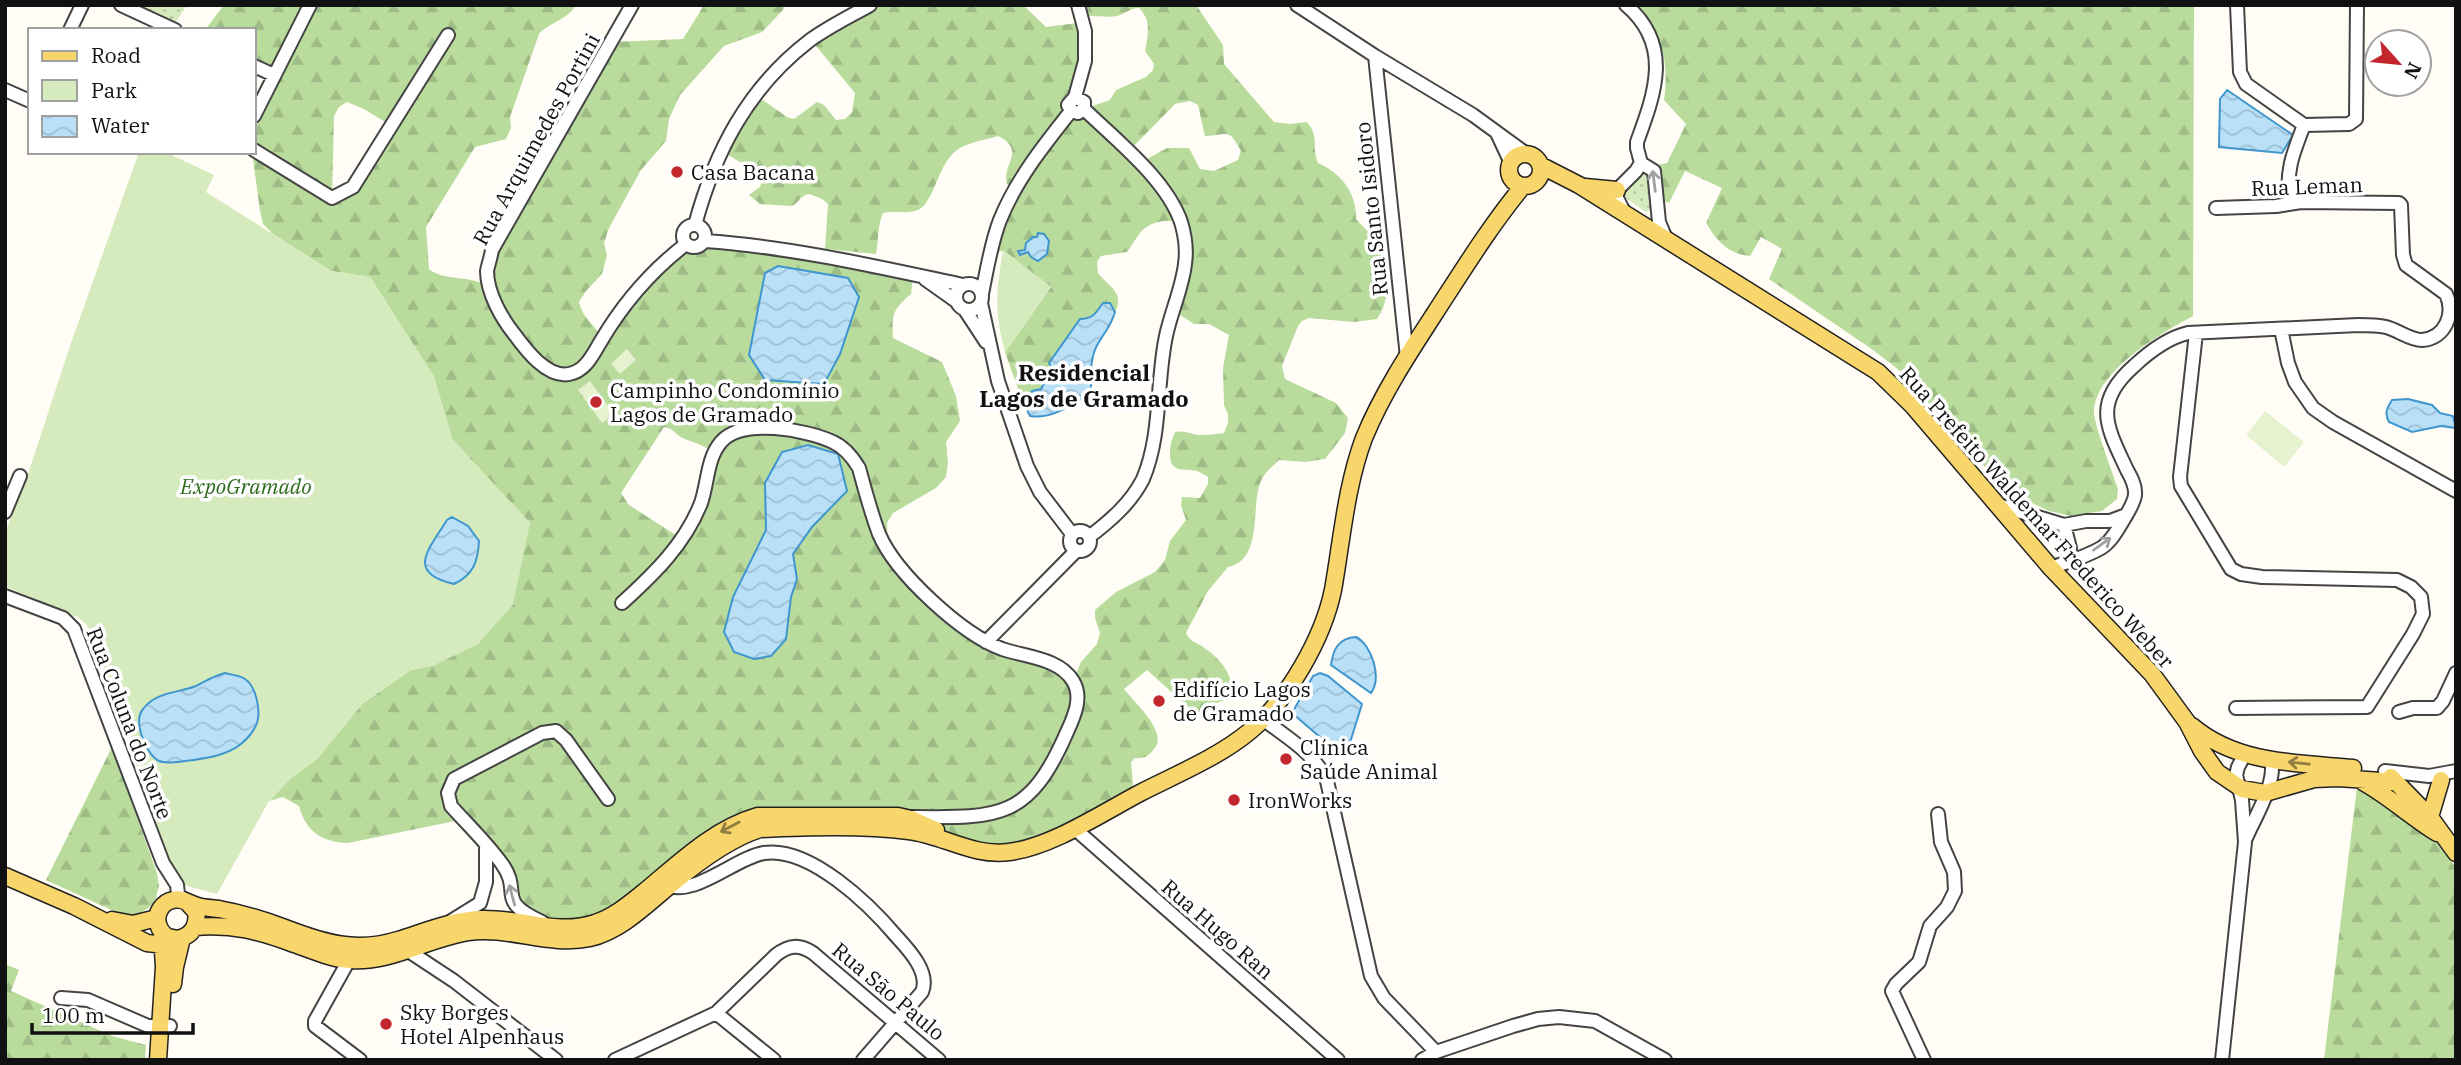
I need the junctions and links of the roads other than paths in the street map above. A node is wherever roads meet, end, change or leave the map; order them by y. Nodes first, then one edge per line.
1 (82, 5) edge
2 (121, 5) edge
3 (310, 5) edge
4 (632, 5) edge
5 (870, 5) edge
6 (1078, 5) edge
7 (1297, 5) edge
8 (1626, 5) edge
9 (2238, 5) edge
10 (2357, 5) edge
11 (71, 28) edge
12 (171, 28) edge
13 (448, 35) dead end
14 (1375, 56) junction
15 (256, 67) edge
16 (274, 75) junction
17 (5, 90) edge
18 (28, 100) edge
19 (1077, 110) junction
20 (256, 112) edge
21 (2304, 125) junction
22 (1497, 133) junction
23 (256, 151) edge
24 (1641, 163) junction
25 (1525, 171) junction
26 (1579, 185) junction
27 (1617, 190) junction
28 (1595, 196) junction
29 (2290, 203) junction
30 (2216, 208) dead end
31 (1625, 215) junction
32 (695, 225) junction
33 (705, 241) junction
34 (1667, 241) junction
35 (686, 244) junction
36 (919, 275) junction
37 (975, 291) junction
38 (960, 305) junction
39 (2451, 324) edge
40 (2281, 329) junction
41 (2196, 333) junction
42 (990, 348) junction
43 (1407, 357) junction
44 (20, 476) dead end
45 (2456, 491) edge
46 (8, 494) edge
47 (1995, 504) junction
48 (5, 512) edge
49 (2126, 515) junction
50 (2064, 525) junction
51 (1072, 534) junction
52 (1089, 537) junction
53 (1076, 551) junction
54 (2068, 561) junction
55 (2051, 568) junction
56 (5, 596) edge
57 (622, 603) dead end
58 (986, 642) junction
59 (2456, 673) edge
60 (2236, 708) dead end
61 (2399, 712) dead end
62 (1263, 719) junction
63 (2187, 722) junction
64 (2245, 754) junction
65 (2271, 760) junction
66 (2362, 774) junction
67 (2449, 775) edge
68 (2390, 777) junction
69 (2239, 787) junction
70 (2265, 793) junction
71 (608, 799) dead end
72 (1938, 814) dead end
73 (2430, 817) junction
74 (924, 819) junction
75 (898, 823) junction
76 (1074, 828) junction
77 (2441, 835) junction
78 (2245, 842) junction
79 (486, 845) junction
80 (960, 846) junction
81 (2456, 853) edge
82 (163, 863) junction
83 (5, 876) edge
84 (674, 883) junction
85 (187, 902) junction
86 (74, 906) junction
87 (444, 926) junction
88 (195, 927) junction
89 (555, 928) junction
90 (166, 929) junction
91 (391, 942) junction
92 (147, 943) junction
93 (360, 946) junction
94 (410, 951) junction
95 (349, 960) junction
96 (164, 967) junction
97 (61, 998) dead end
98 (716, 1013) junction
99 (896, 1023) junction
100 (165, 1026) junction
101 (1427, 1057) edge
102 (158, 1060) edge
103 (169, 1060) edge
104 (360, 1060) edge
105 (556, 1060) edge
106 (615, 1060) edge
107 (774, 1060) edge
108 (863, 1060) edge
109 (939, 1060) edge
110 (1338, 1060) edge
111 (1665, 1060) edge
112 (1924, 1060) edge
113 (2222, 1060) edge

1 - 11 street
2 - 12 street
3 - 16 street
4 - 35 street, Rua Arquimedes Portini
5 - 32 street
6 - 19 street
7 - 14 street, Rua Prefeito Waldemar Frederico Weber
8 - 24 street
9 - 21 street
10 - 21 street
13 - 23 street
14 - 22 street, Rua Prefeito Waldemar Frederico Weber
14 - 43 street, Rua Santo Isidoro
15 - 16 street
16 - 20 street
17 - 18 street
19 - 37 street
19 - 52 street
21 - 29 street
22 - 25 street, Rua Prefeito Waldemar Frederico Weber
22 - 25 street, Rua Prefeito Waldemar Frederico Weber
24 - 27 street
34 -> 24 street
25 - 26 main road, Rua Prefeito Waldemar Frederico Weber
25 - 28 main road, Rua Prefeito Waldemar Frederico Weber
25 - 43 main road
26 - 27 main road
26 - 28 main road, Rua Prefeito Waldemar Frederico Weber
27 - 31 street
28 - 31 main road, Rua Prefeito Waldemar Frederico Weber
29 - 30 street, Rua Leman
29 - 39 street, Rua Leman
31 - 34 main road, Rua Prefeito Waldemar Frederico Weber
32 - 33 street
32 - 35 street
33 - 35 street
33 - 36 street
34 - 47 main road, Rua Prefeito Waldemar Frederico Weber
36 - 37 street
36 - 38 street
37 - 38 street
37 - 38 street
37 - 42 street
38 - 42 street
39 - 40 street
40 - 41 street
40 - 45 street
41 - 49 street
41 - 60 street
42 - 51 street
43 - 62 main road
44 - 46 street
46 - 48 street
47 - 50 street
47 - 55 main road, Rua Prefeito Waldemar Frederico Weber
49 - 50 street
54 -> 49 street
50 - 54 street
51 - 52 street
51 - 53 street
52 - 53 street
53 - 58 street
54 - 55 street
55 - 63 main road, Rua Prefeito Waldemar Frederico Weber
56 - 82 street, Rua Coluna do Norte
57 - 58 street
58 - 74 street
59 - 61 street
62 - 76 main road
62 - 101 street
63 - 64 main road
63 - 69 main road
64 - 65 main road
64 - 69 street
66 -> 65 main road
65 - 70 street
66 - 68 main road
66 - 70 main road
66 - 77 main road
67 - 68 street
67 - 73 main road
68 - 73 main road
69 - 70 main road
69 - 78 street
70 - 78 street
71 - 79 street
72 - 112 street
73 - 77 main road
74 - 75 main road
74 - 80 main road
75 - 80 main road
75 - 84 main road
75 -> 84 main road
76 - 80 main road
76 - 110 street, Rua Hugo Ran
77 - 81 main road
78 - 113 street
79 - 87 street
89 -> 79 street
82 - 85 street, Rua Coluna do Norte
82 - 90 street, Rua Coluna do Norte
83 - 86 main road
84 - 89 main road
84 - 94 main road
84 - 99 street
85 - 88 main road
85 - 90 main road
85 - 93 main road
86 - 90 main road
86 - 92 main road
87 - 89 main road
87 - 91 main road
88 - 90 main road
88 - 95 main road
90 - 92 main road
90 - 96 main road
90 - 100 main road
91 - 93 main road
91 - 94 street
92 - 96 main road
93 - 95 main road
94 - 95 main road
94 - 105 street
95 - 104 street
96 - 100 main road
97 - 100 street
98 - 99 street, Rua São Paulo
98 - 106 street
98 - 107 street
99 - 108 street
99 - 109 street, Rua São Paulo
100 - 102 main road
100 - 103 main road
101 - 111 street

